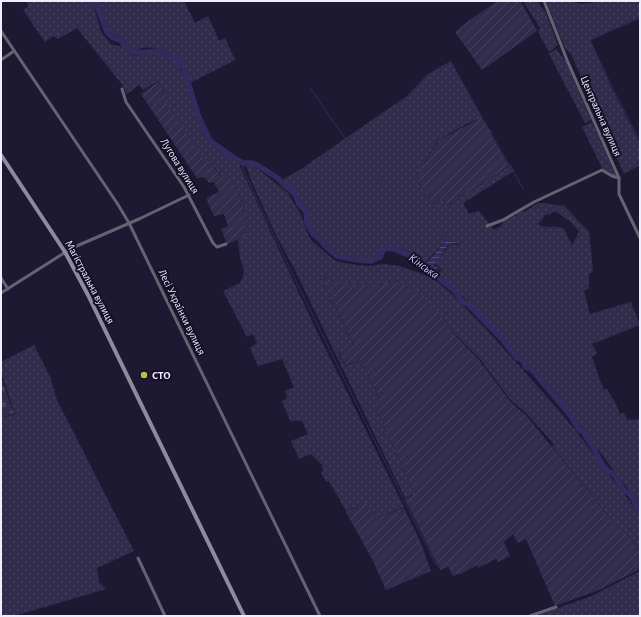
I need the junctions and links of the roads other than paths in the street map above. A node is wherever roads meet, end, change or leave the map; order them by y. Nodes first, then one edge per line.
1 (544, 1) edge
2 (1, 32) edge
3 (14, 51) junction
4 (1, 60) edge
5 (122, 89) dead end
6 (1, 155) edge
7 (619, 178) junction
8 (188, 195) junction
9 (129, 223) junction
10 (487, 226) dead end
11 (640, 238) edge
12 (226, 244) dead end
13 (65, 252) junction
14 (1, 278) edge
15 (8, 288) junction
16 (1, 293) edge
17 (138, 558) dead end
18 (556, 607) dead end
19 (165, 616) edge
20 (244, 616) edge
21 (320, 616) edge
22 (530, 616) edge

1 - 7 street, Центральна вулиця
2 - 3 street, Лесі Українки вулиця
3 - 4 street
3 - 9 street, Лесі Українки вулиця
5 - 8 street, Лугова вулиця
6 - 13 main road, Магістральна вулиця
7 - 10 street
7 - 11 street, Центральна вулиця
8 - 9 street
8 - 12 street, Лугова вулиця
9 - 13 street
9 - 21 street, Лесі Українки вулиця
13 - 15 street
13 - 20 main road, Магістральна вулиця
14 - 15 street
15 - 16 street
17 - 19 street
18 - 22 street

